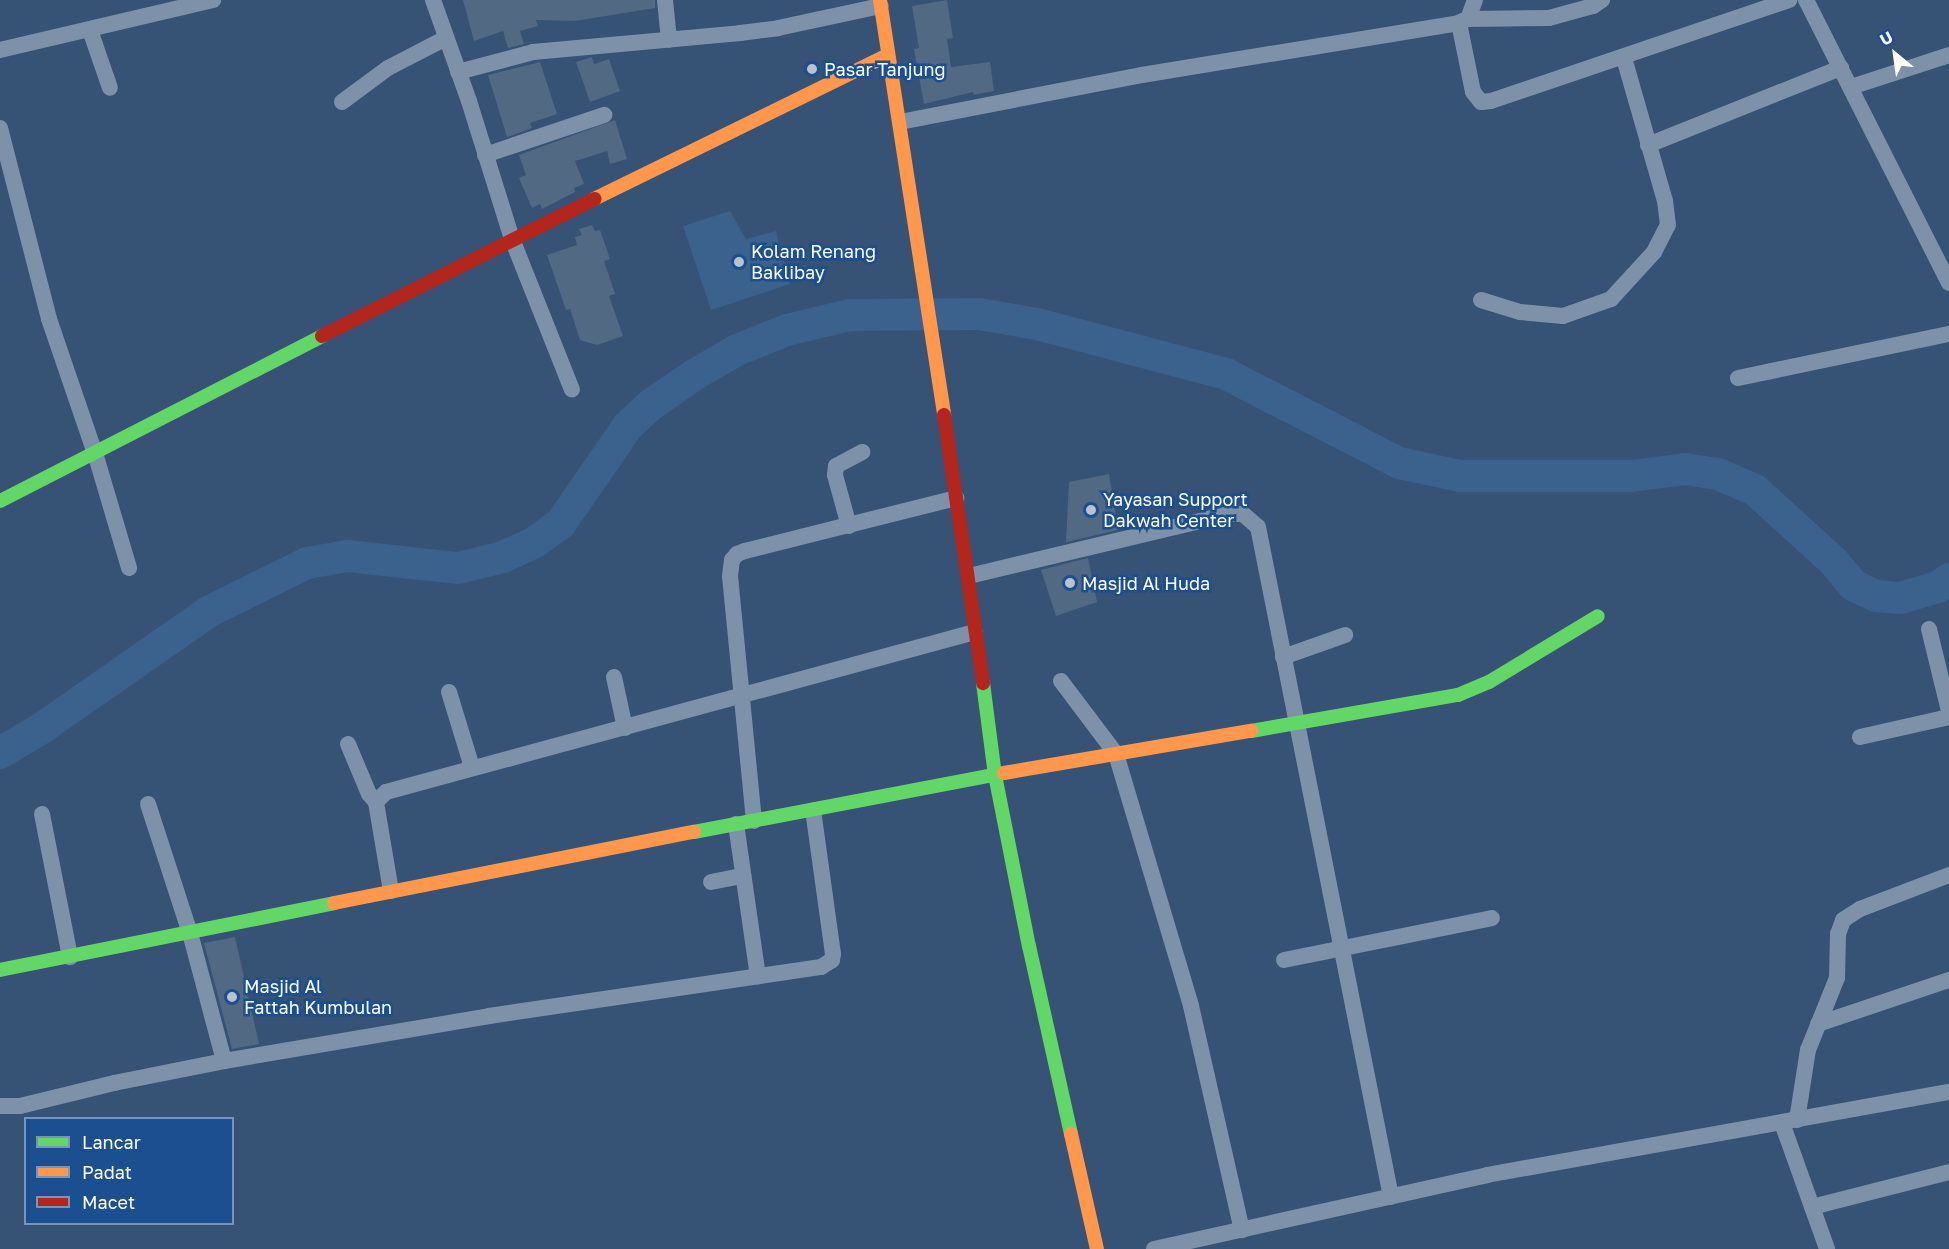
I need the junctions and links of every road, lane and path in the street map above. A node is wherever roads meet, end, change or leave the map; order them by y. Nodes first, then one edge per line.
1 (213, 0) edge
2 (433, 0) edge
3 (665, 0) edge
4 (1476, 0) edge
5 (1602, 0) edge
6 (1790, 0) edge
7 (1806, 0) edge
8 (880, 3) edge
9 (1464, 21) junction
10 (90, 30) junction
11 (446, 38) junction
12 (669, 40) junction
13 (0, 50) edge
14 (888, 55) junction
15 (1949, 55) edge
16 (1624, 58) junction
17 (1841, 68) junction
18 (458, 72) junction
19 (1851, 87) junction
20 (110, 88) dead end
21 (342, 102) dead end
22 (604, 115) dead end
23 (900, 122) junction
24 (0, 128) edge
25 (1648, 145) junction
26 (485, 154) junction
27 (512, 239) junction
28 (1949, 283) edge
29 (1481, 300) dead end
30 (1949, 334) edge
31 (1738, 378) dead end
32 (572, 390) dead end
33 (862, 452) dead end
34 (95, 453) junction
35 (956, 498) junction
36 (0, 501) edge
37 (849, 526) junction
38 (129, 568) dead end
39 (969, 576) junction
40 (1598, 616) dead end
41 (1929, 629) dead end
42 (975, 632) junction
43 (1345, 635) dead end
44 (1283, 657) junction
45 (614, 677) dead end
46 (1061, 681) dead end
47 (449, 692) dead end
48 (741, 696) junction
49 (1949, 711) edge
50 (1949, 717) edge
51 (1297, 721) junction
52 (625, 728) junction
53 (1860, 737) dead end
54 (348, 744) dead end
55 (1116, 754) junction
56 (472, 767) junction
57 (995, 775) junction
58 (376, 802) junction
59 (148, 804) dead end
60 (813, 810) junction
61 (42, 814) dead end
62 (754, 822) junction
63 (736, 824) junction
64 (1949, 874) edge
65 (743, 876) junction
66 (711, 882) dead end
67 (391, 891) junction
68 (1492, 918) dead end
69 (190, 933) junction
70 (1342, 951) junction
71 (70, 957) junction
72 (1284, 960) dead end
73 (0, 970) edge
74 (758, 976) junction
75 (1949, 980) edge
76 (1818, 1024) junction
77 (224, 1061) junction
78 (1949, 1092) edge
79 (0, 1106) edge
80 (1789, 1121) junction
81 (1949, 1172) edge
82 (1391, 1197) junction
83 (1812, 1207) junction
84 (1242, 1230) junction
85 (1097, 1249) edge
86 (1155, 1249) edge
87 (1827, 1249) edge

1 - 10 street
2 - 11 street
3 - 12 street
4 - 9 street
5 - 9 street
6 - 16 street
7 - 17 street
8 - 12 street
8 - 14 street
9 - 16 street
9 - 23 street
10 - 13 street
10 - 20 street
11 - 18 street
11 - 21 street
12 - 18 street
14 - 23 street
14 - 27 street
15 - 19 street
16 - 25 street
17 - 19 street
17 - 25 street
18 - 26 street
19 - 28 street
22 - 26 street
23 - 35 street
24 - 34 street
25 - 29 street
26 - 27 street
27 - 32 street
27 - 34 street
30 - 31 street
33 - 37 street
34 - 36 street
34 - 38 street
35 - 37 street
35 - 39 street
37 - 48 street
39 - 42 street
39 - 44 street
40 - 51 street
41 - 49 street
42 - 48 street
42 - 57 street
43 - 44 street
44 - 51 street
45 - 52 street
46 - 55 street
47 - 56 street
48 - 52 street
48 - 62 street
50 - 53 street
51 - 55 street
51 - 70 street
52 - 56 street
54 - 58 street
55 - 57 street
55 - 84 street
56 - 58 street
57 - 60 street
57 - 85 street
58 - 67 street
59 - 69 street
60 - 62 street
60 - 74 street
61 - 71 street
62 - 63 street
63 - 65 street
63 - 67 street
64 - 76 street
65 - 66 street
65 - 74 street
67 - 69 street
68 - 70 street
69 - 71 street
69 - 77 street
70 - 72 street
70 - 82 street
71 - 73 street
74 - 77 street
75 - 76 street
76 - 80 street
77 - 79 street
78 - 80 street
80 - 82 street
80 - 83 street
81 - 83 street
82 - 84 street
83 - 87 street
84 - 86 street

